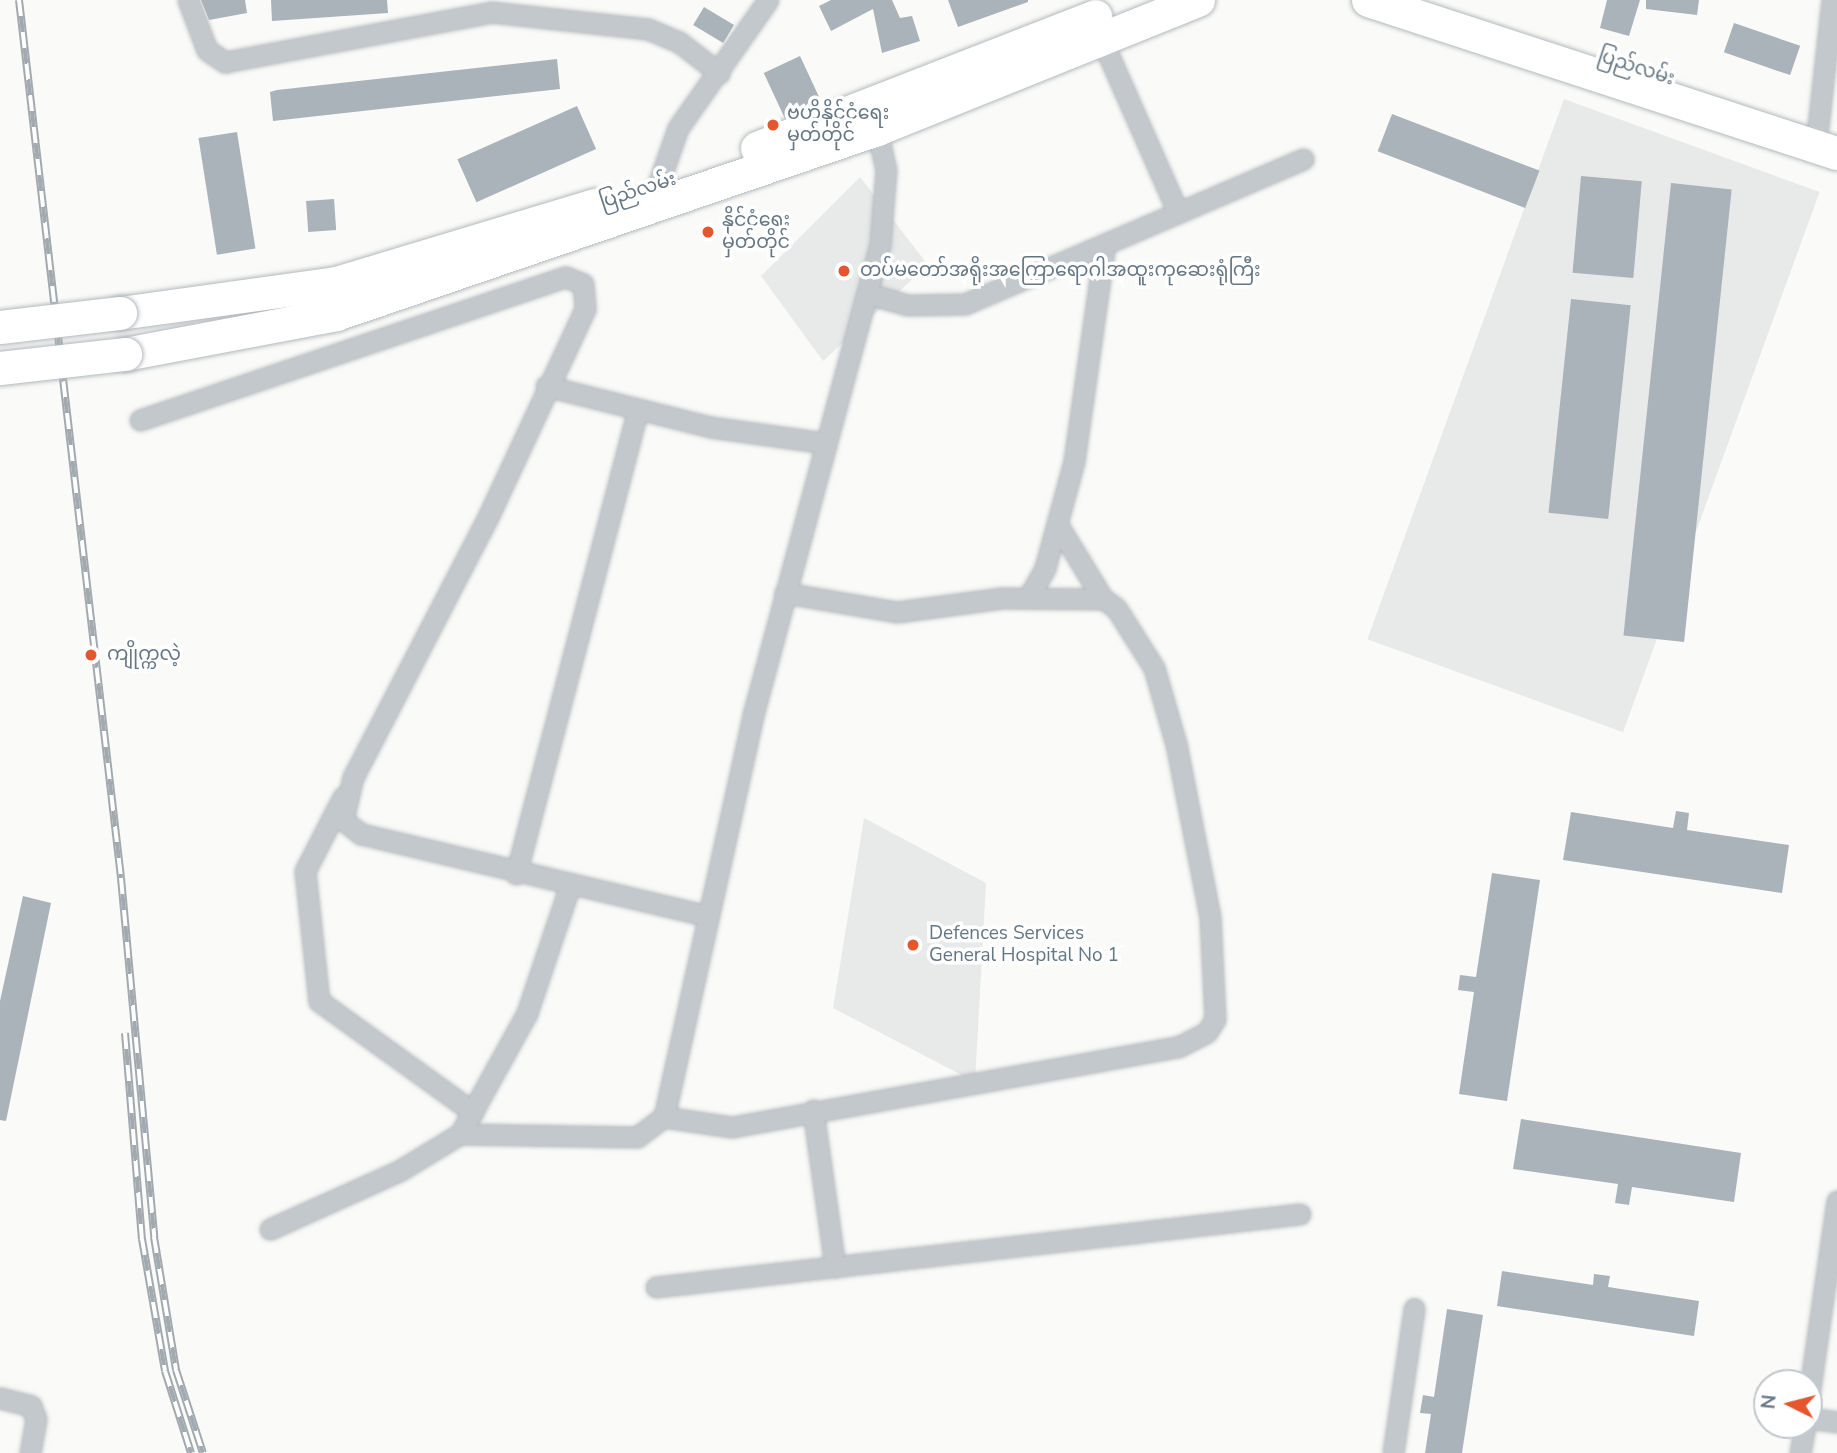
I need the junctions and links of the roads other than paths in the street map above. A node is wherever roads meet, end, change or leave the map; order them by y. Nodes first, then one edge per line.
1 (188, 0) edge
2 (768, 0) edge
3 (1136, 0) edge
4 (1198, 0) edge
5 (1368, 0) edge
6 (1437, 0) edge
7 (1832, 0) edge
8 (493, 6) edge
9 (1101, 38) junction
10 (719, 73) junction
11 (873, 117) junction
12 (1830, 136) edge
13 (1303, 159) dead end
14 (662, 194) junction
15 (1177, 211) junction
16 (1105, 244) junction
17 (868, 294) junction
18 (0, 327) edge
19 (0, 368) edge
20 (546, 386) junction
21 (637, 412) junction
22 (140, 420) dead end
23 (826, 443) junction
24 (1059, 527) junction
25 (785, 593) junction
26 (1028, 598) junction
27 (1103, 599) junction
28 (345, 795) junction
29 (516, 874) junction
30 (570, 885) junction
31 (708, 916) junction
32 (813, 1110) junction
33 (473, 1112) junction
34 (664, 1117) junction
35 (460, 1134) junction
36 (1837, 1200) edge
37 (1300, 1214) dead end
38 (270, 1229) dead end
39 (1833, 1260) edge
40 (835, 1267) junction
41 (656, 1287) dead end
42 (1414, 1309) dead end
43 (1814, 1369) edge
44 (0, 1398) edge
45 (30, 1453) edge
46 (1393, 1453) edge

1 - 8 street
2 - 10 street
3 - 11 highway
4 - 9 highway
5 - 12 highway
6 - 12 highway, ပြည်လမ်း
7 - 12 street
8 - 10 street
9 - 11 highway
9 - 15 street
10 - 14 street
11 - 14 highway
11 - 17 street
13 - 15 street
14 - 18 highway, ပြည်လမ်း, bridge
14 - 19 highway, bridge
15 - 16 street
16 - 17 street
16 - 24 street
17 - 23 street
20 - 21 street
20 - 22 street
20 - 28 street
21 - 23 street
21 - 29 street
23 - 25 street
24 - 26 street
24 - 27 street
25 - 26 street
25 - 31 street
26 - 27 street
27 - 32 street
28 - 29 street
28 - 33 street
29 - 30 street
30 - 31 street
30 - 33 street
31 - 34 street
32 - 34 street
32 - 40 street
33 - 35 street
34 - 35 street
35 - 38 street
36 - 39 street
37 - 40 street
39 - 43 street
40 - 41 street
42 - 46 street
44 - 45 street

